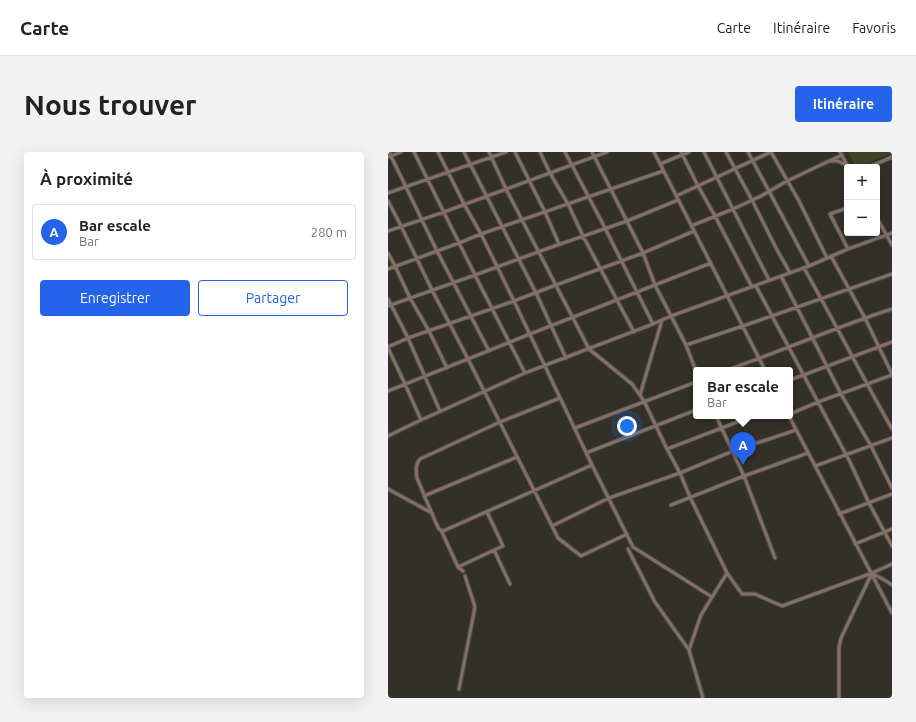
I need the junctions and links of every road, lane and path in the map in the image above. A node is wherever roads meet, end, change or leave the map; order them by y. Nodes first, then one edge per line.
1 (389, 152) edge
2 (401, 152) edge
3 (414, 152) edge
4 (438, 152) edge
5 (464, 152) edge
6 (489, 152) edge
7 (506, 152) edge
8 (515, 152) edge
9 (540, 152) edge
10 (565, 152) edge
11 (592, 152) edge
12 (607, 152) edge
13 (654, 152) edge
14 (689, 152) edge
15 (704, 152) edge
16 (726, 152) edge
17 (748, 152) edge
18 (771, 152) edge
19 (681, 154) edge
20 (841, 154) edge
21 (390, 156) edge
22 (491, 157) junction
23 (594, 157) junction
24 (892, 157) edge
25 (752, 160) junction
26 (827, 162) junction
27 (660, 164) junction
28 (844, 164) edge
29 (846, 164) edge
30 (876, 164) edge
31 (471, 165) junction
32 (572, 165) junction
33 (735, 169) junction
34 (663, 171) junction
35 (448, 172) junction
36 (550, 173) junction
37 (717, 177) junction
38 (428, 179) junction
39 (529, 180) junction
40 (788, 181) junction
41 (698, 186) junction
42 (406, 187) junction
43 (506, 189) junction
44 (611, 189) junction
45 (769, 192) junction
46 (388, 193) edge
47 (486, 196) junction
48 (676, 196) junction
49 (588, 197) junction
50 (678, 200) junction
51 (752, 200) junction
52 (388, 201) edge
53 (464, 204) junction
54 (568, 204) junction
55 (733, 209) junction
56 (844, 209) edge
57 (444, 212) junction
58 (545, 212) junction
59 (716, 216) junction
60 (422, 219) junction
61 (523, 220) junction
62 (627, 221) junction
63 (880, 223) edge
64 (401, 226) junction
65 (691, 226) junction
66 (502, 227) junction
67 (605, 228) junction
68 (388, 231) edge
69 (694, 231) junction
70 (892, 233) edge
71 (481, 234) junction
72 (887, 235) junction
73 (583, 236) junction
74 (459, 243) junction
75 (559, 244) junction
76 (892, 246) edge
77 (848, 249) junction
78 (437, 251) junction
79 (538, 252) junction
80 (388, 253) edge
81 (643, 253) junction
82 (831, 256) junction
83 (417, 258) junction
84 (827, 258) junction
85 (518, 259) junction
86 (621, 261) junction
87 (711, 263) junction
88 (395, 266) junction
89 (808, 266) junction
90 (497, 267) junction
91 (804, 268) junction
92 (388, 269) edge
93 (600, 269) junction
94 (790, 273) junction
95 (892, 274) edge
96 (475, 275) junction
97 (781, 276) junction
98 (769, 280) junction
99 (454, 283) junction
100 (556, 285) junction
101 (655, 285) junction
102 (754, 286) junction
103 (848, 288) junction
104 (432, 290) junction
105 (638, 292) junction
106 (536, 293) junction
107 (727, 295) junction
108 (410, 298) junction
109 (821, 298) junction
110 (388, 299) edge
111 (617, 300) junction
112 (514, 301) junction
113 (389, 305) edge
114 (797, 307) junction
115 (892, 309) edge
116 (492, 310) junction
117 (671, 316) junction
118 (772, 316) junction
119 (472, 317) junction
120 (573, 317) junction
121 (865, 318) junction
122 (662, 320) junction
123 (450, 324) junction
124 (653, 324) junction
125 (551, 326) junction
126 (743, 326) junction
127 (838, 329) junction
128 (429, 331) junction
129 (634, 332) junction
130 (530, 334) junction
131 (408, 338) junction
132 (813, 338) junction
133 (509, 342) junction
134 (892, 342) edge
135 (686, 345) junction
136 (879, 347) junction
137 (388, 348) edge
138 (789, 348) junction
139 (589, 349) junction
140 (489, 351) junction
141 (852, 357) junction
142 (566, 358) junction
143 (468, 359) junction
144 (760, 359) junction
145 (545, 366) junction
146 (827, 366) junction
147 (695, 367) edge
148 (736, 367) edge
149 (764, 367) edge
150 (447, 368) junction
151 (525, 374) junction
152 (892, 374) edge
153 (803, 375) junction
154 (425, 376) junction
155 (793, 379) edge
156 (693, 383) edge
157 (405, 384) junction
158 (867, 384) junction
159 (388, 391) edge
160 (484, 391) junction
161 (841, 394) junction
162 (640, 395) junction
163 (560, 398) junction
164 (644, 401) junction
165 (818, 402) junction
166 (440, 411) junction
167 (693, 411) edge
168 (793, 413) edge
169 (718, 419) edge
170 (745, 419) edge
171 (791, 419) edge
172 (421, 420) junction
173 (500, 422) junction
174 (656, 426) junction
175 (574, 428) junction
176 (722, 428) junction
177 (892, 429) edge
178 (796, 430) junction
179 (388, 436) edge
180 (892, 438) edge
181 (871, 446) junction
182 (666, 449) junction
183 (733, 451) junction
184 (586, 453) junction
185 (808, 453) junction
186 (846, 455) junction
187 (517, 457) junction
188 (592, 465) junction
189 (815, 466) junction
190 (680, 473) junction
191 (744, 476) junction
192 (892, 488) edge
193 (388, 489) edge
194 (534, 491) junction
195 (892, 494) edge
196 (424, 496) junction
197 (690, 497) junction
198 (609, 498) junction
199 (869, 503) junction
200 (671, 504) dead end
201 (487, 512) junction
202 (432, 513) junction
203 (839, 514) junction
204 (552, 526) junction
205 (892, 529) edge
206 (441, 530) junction
207 (884, 532) junction
208 (627, 534) junction
209 (855, 544) junction
210 (892, 546) edge
211 (628, 549) dead end
212 (494, 550) junction
213 (775, 558) dead end
214 (892, 564) edge
215 (458, 567) junction
216 (463, 571) dead end
217 (727, 574) junction
218 (872, 574) junction
219 (465, 576) dead end
220 (510, 584) dead end
221 (892, 585) edge
222 (712, 597) junction
223 (892, 613) edge
224 (689, 650) junction
225 (459, 689) dead end
226 (703, 698) edge
227 (839, 698) edge

1 - 21 street
2 - 21 street
3 - 38 street
4 - 35 street
5 - 31 street
6 - 22 street
7 - 22 street
8 - 39 street
9 - 36 street
10 - 32 street
11 - 23 street
12 - 23 street
13 - 27 street
14 - 19 street
15 - 37 street
16 - 33 street
17 - 25 street
18 - 25 street
18 - 40 street
19 - 27 street
19 - 41 street
20 - 26 street
20 - 29 street
21 - 42 street
22 - 31 street
22 - 43 street
23 - 32 street
23 - 44 street
24 - 30 street
25 - 33 street
25 - 45 street
26 - 28 street
26 - 40 street
27 - 34 street
31 - 35 street
31 - 47 street
32 - 36 street
32 - 49 street
33 - 37 street
33 - 51 street
34 - 44 street
34 - 48 street
35 - 38 street
35 - 53 street
36 - 39 street
36 - 54 street
37 - 41 street
37 - 55 street
38 - 42 street
38 - 57 street
39 - 43 street
39 - 58 street
40 - 45 street
40 - 84 street
41 - 48 street
41 - 59 street
42 - 46 street
42 - 60 street
43 - 47 street
43 - 61 street
44 - 49 street
44 - 62 street
45 - 51 street
45 - 89 street
47 - 53 street
47 - 66 street
48 - 50 street
49 - 54 street
49 - 67 street
50 - 62 street
50 - 65 street
51 - 55 street
51 - 94 street
52 - 64 street
53 - 57 street
53 - 71 street
54 - 58 street
54 - 73 street
55 - 59 street
55 - 98 street
56 - 77 street
57 - 60 street
57 - 74 street
58 - 61 street
58 - 75 street
59 - 65 street
59 - 102 street
60 - 64 street
60 - 78 street
61 - 66 street
61 - 79 street
62 - 67 street
62 - 81 street
63 - 72 street
64 - 68 street
64 - 83 street
65 - 69 street
66 - 71 street
66 - 85 street
67 - 73 street
67 - 86 street
69 - 81 street
69 - 87 street
70 - 72 street
71 - 74 street
71 - 90 street
72 - 76 street
72 - 77 street
73 - 75 street
73 - 93 street
74 - 78 street
74 - 96 street
75 - 79 street
77 - 82 street
78 - 83 street
78 - 99 street
79 - 85 street
79 - 100 street
80 - 88 street
81 - 86 street
81 - 101 street
82 - 84 street
82 - 103 street
83 - 88 street
83 - 104 street
84 - 89 street
85 - 90 street
85 - 106 street
86 - 93 street
86 - 105 street
87 - 101 street
87 - 107 street
88 - 92 street
88 - 108 street
89 - 91 street
90 - 96 street
90 - 112 street
91 - 94 street
91 - 109 street
93 - 100 street
93 - 111 street
94 - 97 street
95 - 103 street
96 - 99 street
96 - 116 street
97 - 98 street
97 - 114 street
98 - 102 street
99 - 104 street
99 - 119 street
100 - 106 street
100 - 120 street
101 - 105 street
101 - 117 street
102 - 107 street
102 - 118 street
103 - 109 street
103 - 121 street
104 - 108 street
104 - 123 street
105 - 111 street
105 - 124 street
106 - 112 street
106 - 125 street
107 - 117 street
107 - 126 street
108 - 113 street
108 - 128 street
109 - 114 street
109 - 127 street
110 - 113 street
111 - 120 street
111 - 129 street
112 - 116 street
112 - 130 street
113 - 131 street
114 - 118 street
114 - 132 street
115 - 121 street
116 - 119 street
116 - 133 street
117 - 122 street
117 - 135 street
118 - 126 street
118 - 138 street
119 - 123 street
119 - 140 street
120 - 125 street
120 - 139 street
121 - 127 street
121 - 136 street
122 - 124 street
122 - 162 street
123 - 128 street
123 - 143 street
124 - 129 street
125 - 130 street
125 - 142 street
126 - 135 street
126 - 144 street
127 - 132 street
127 - 141 street
128 - 131 street
128 - 150 street
129 - 139 street
130 - 133 street
130 - 145 street
131 - 137 street
131 - 154 street
132 - 138 street
132 - 146 street
133 - 140 street
133 - 151 street
134 - 136 street
135 - 147 street
136 - 141 street
136 - 152 street
137 - 157 street
138 - 144 street
138 - 153 street
139 - 142 street
139 - 162 street
140 - 143 street
141 - 146 street
141 - 158 street
142 - 145 street
143 - 150 street
143 - 160 street
144 - 148 street
144 - 149 street
145 - 151 street
145 - 163 street
146 - 153 street
146 - 161 street
150 - 154 street
151 - 160 street
152 - 158 street
153 - 155 street
153 - 165 street
154 - 157 street
154 - 166 street
156 - 164 street
157 - 159 street
157 - 172 street
158 - 161 street
158 - 177 street
160 - 166 street
160 - 173 street
161 - 165 street
161 - 181 street
162 - 164 street
163 - 173 street
163 - 175 street
164 - 174 street
164 - 175 street
165 - 168 street
165 - 186 street
166 - 172 street
167 - 174 street
169 - 176 street
170 - 176 street
171 - 178 street
172 - 179 street
173 - 187 street
173 - 196 street
174 - 182 street
174 - 184 street
175 - 184 street
176 - 182 street
176 - 183 street
178 - 183 street
178 - 185 street
180 - 181 street
181 - 186 street
181 - 192 street
182 - 190 street
183 - 190 street
183 - 191 street
184 - 188 street
185 - 189 street
185 - 191 street
186 - 189 street
186 - 199 street
187 - 194 street
187 - 196 street
188 - 194 street
188 - 198 street
189 - 203 street
190 - 197 street
190 - 198 street
191 - 197 street
191 - 213 street
193 - 202 street
194 - 201 street
194 - 204 street
195 - 199 street
196 - 202 street
197 - 200 street
197 - 217 street
198 - 204 street
198 - 208 street
199 - 203 street
199 - 207 street
201 - 206 street
201 - 212 street
202 - 206 street
203 - 209 street
204 - 208 street
205 - 207 street
206 - 215 street
207 - 209 street
207 - 210 street
208 - 222 street
209 - 218 street
211 - 224 street
212 - 215 street
212 - 220 street
214 - 218 street
215 - 216 street
217 - 218 street
217 - 222 street
218 - 221 street
218 - 223 street
218 - 227 street
219 - 225 street
222 - 224 street
224 - 226 street

